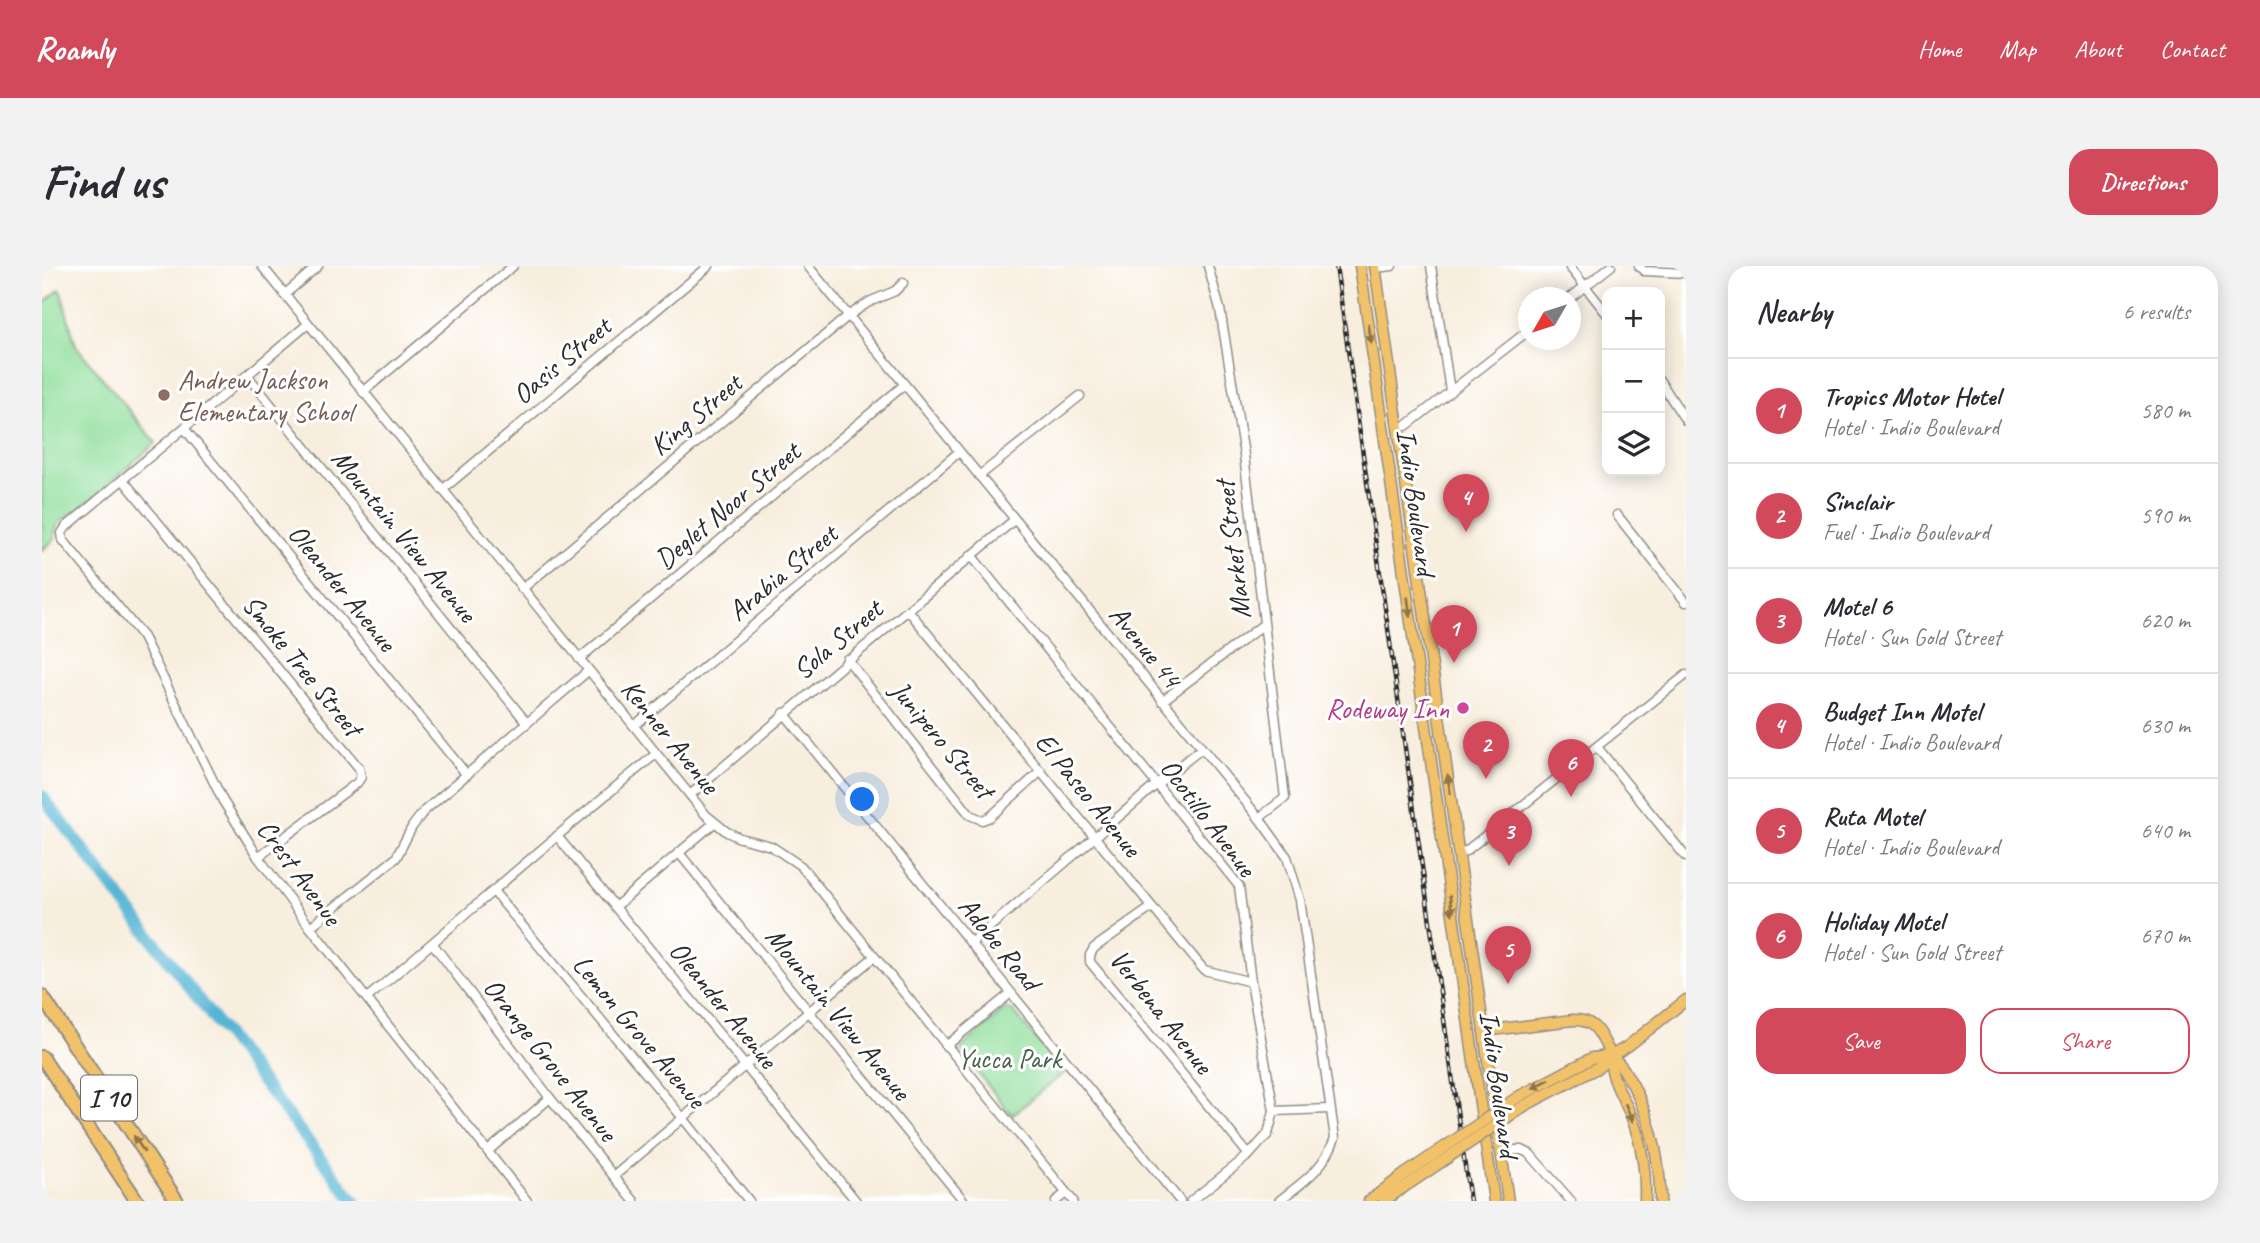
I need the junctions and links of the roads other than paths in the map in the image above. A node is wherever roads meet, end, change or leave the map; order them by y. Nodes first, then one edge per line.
1 (261, 266) edge
2 (318, 266) edge
3 (513, 266) edge
4 (709, 266) edge
5 (808, 266) edge
6 (1208, 266) edge
7 (1360, 266) edge
8 (1392, 266) edge
9 (1431, 266) edge
10 (1569, 266) edge
11 (1611, 266) edge
12 (1639, 266) edge
13 (1375, 267) edge
14 (1686, 273) edge
15 (903, 283) dead end
16 (1363, 286) junction
17 (1585, 286) junction
18 (1581, 289) edge
19 (284, 295) junction
20 (1602, 308) edge
21 (848, 316) junction
22 (308, 324) junction
23 (1518, 339) edge
24 (1373, 356) junction
25 (247, 375) junction
26 (904, 385) junction
27 (1665, 387) edge
28 (1450, 391) junction
29 (363, 392) junction
30 (1080, 396) dead end
31 (1686, 421) edge
32 (1398, 427) junction
33 (184, 428) junction
34 (1386, 448) junction
35 (959, 452) junction
36 (979, 476) junction
37 (124, 481) junction
38 (442, 489) junction
39 (1617, 515) dead end
40 (1014, 520) junction
41 (971, 555) junction
42 (523, 589) junction
43 (1686, 602) edge
44 (908, 610) junction
45 (1264, 624) junction
46 (579, 659) junction
47 (847, 659) junction
48 (588, 671) junction
49 (1686, 675) edge
50 (1162, 701) junction
51 (784, 713) junction
52 (527, 723) junction
53 (634, 726) junction
54 (1598, 747) junction
55 (1201, 749) junction
56 (656, 754) junction
57 (1041, 771) junction
58 (467, 775) junction
59 (1157, 783) junction
60 (1434, 784) junction
61 (690, 795) junction
62 (1259, 818) junction
63 (714, 822) junction
64 (557, 836) junction
65 (1094, 837) junction
66 (1459, 852) junction
67 (680, 853) junction
68 (258, 857) junction
69 (1686, 857) edge
70 (1447, 877) junction
71 (494, 892) junction
72 (615, 907) junction
73 (1152, 907) junction
74 (310, 927) junction
75 (971, 943) junction
76 (433, 944) junction
77 (874, 957) junction
78 (1459, 960) junction
79 (1251, 982) junction
80 (1011, 993) junction
81 (42, 996) edge
82 (368, 998) junction
83 (1686, 1000) edge
84 (809, 1012) junction
85 (1484, 1031) junction
86 (946, 1046) junction
87 (1472, 1053) junction
88 (1611, 1056) junction
89 (42, 1057) edge
90 (745, 1066) junction
91 (550, 1098) junction
92 (1494, 1102) junction
93 (1330, 1109) junction
94 (1274, 1111) junction
95 (683, 1118) junction
96 (1501, 1150) junction
97 (488, 1151) junction
98 (1250, 1155) junction
99 (614, 1176) junction
100 (1407, 1179) junction
101 (1066, 1193) junction
102 (137, 1201) edge
103 (177, 1201) edge
104 (527, 1201) edge
105 (634, 1201) edge
106 (749, 1201) edge
107 (856, 1201) edge
108 (964, 1201) edge
109 (1056, 1201) edge
110 (1073, 1201) edge
111 (1180, 1201) edge
112 (1191, 1201) edge
113 (1279, 1201) edge
114 (1369, 1201) edge
115 (1384, 1201) edge
116 (1494, 1201) edge
117 (1508, 1201) edge
118 (1571, 1201) edge
119 (1645, 1201) edge
120 (1660, 1201) edge

1 - 19 street, Kenner Avenue
2 - 19 street
3 - 29 street
4 - 38 street, Oasis Street
5 - 21 street, Avenue 44
6 - 45 street, Market Street
7 - 16 main road, Indio Boulevard
8 - 13 street
9 - 28 street
10 - 17 street
11 - 17 street
12 - 14 street
13 - 16 main road
13 - 32 main road, Indio Boulevard
15 - 21 street, King Street
16 -> 24 main road, Indio Boulevard
17 - 18 street
17 - 20 street
19 - 22 street, Kenner Avenue
21 - 26 street, Avenue 44
21 - 42 street, King Street
22 - 25 street
22 - 29 street, Kenner Avenue
23 - 28 street
24 - 32 main road
24 - 34 main road, Indio Boulevard
25 - 33 street
25 - 52 street, Mountain View Avenue
26 - 35 street, Avenue 44
26 - 46 street, Deglet Noor Street
27 - 31 street
28 - 32 street
29 - 38 street, Kenner Avenue
30 - 36 street
32 - 34 main road
66 -> 32 main road, Indio Boulevard
33 - 37 street
33 - 58 street, Oleander Avenue
34 -> 60 main road, Indio Boulevard
35 - 36 street, Avenue 44
35 - 53 street, Arabia Street
36 - 40 street, Avenue 44
37 - 68 street, Crest Avenue
37 - 68 street, Smoke Tree Street
38 - 42 street, Kenner Avenue
39 - 43 street
40 - 41 street, Sola Street
40 - 50 street, Avenue 44
41 - 44 street, Sola Street
41 - 59 street, Ocotillo Avenue
42 - 46 street, Kenner Avenue
44 - 47 street, Sola Street
44 - 57 street, El Paseo Avenue
45 - 50 street
45 - 62 street, Market Street
46 - 48 street, Kenner Avenue
47 - 51 street, Sola Street
47 - 57 street, Junipero Street
48 - 52 street
48 - 53 street, Kenner Avenue
49 - 54 street
50 - 55 street, Avenue 44
51 - 61 street, Sola Street
51 - 75 street, Adobe Road
52 - 58 street
53 - 56 street, Kenner Avenue
54 - 66 street
54 - 69 street
55 - 59 street
55 - 62 street, Avenue 44
56 - 61 street, Kenner Avenue
56 - 64 street
57 - 65 street, El Paseo Avenue
58 - 74 street
59 - 65 street
59 - 79 street, Ocotillo Avenue
60 - 66 main road
60 - 70 main road, Indio Boulevard
61 - 63 street, Kenner Avenue
62 - 93 street, Avenue 44
63 - 67 street
63 - 77 street, Kenner Avenue
64 - 71 street
64 - 72 street, Oleander Avenue
65 - 73 street, El Paseo Avenue
65 - 75 street
66 - 70 main road
66 - 85 main road, Indio Boulevard
67 - 72 street
67 - 84 street, Mountain View Avenue
68 - 74 street, Crest Avenue
70 -> 78 main road, Indio Boulevard
71 - 76 street
71 - 95 street, Lemon Grove Avenue
72 - 90 street, Oleander Avenue
73 - 79 street, El Paseo Avenue
73 - 98 street, Verbena Avenue
74 - 82 street, Crest Avenue
75 - 80 street, Adobe Road
76 - 82 street
76 - 91 street, Orange Grove Avenue
77 - 84 street
77 - 86 street, Kenner Avenue
78 - 85 main road
78 - 87 main road, Indio Boulevard
79 - 94 street, Ocotillo Avenue
80 - 86 street
80 - 111 street, Adobe Road
103 -> 81 highway, I 10
82 - 97 street, Crest Avenue
83 - 88 main road
84 - 90 street
84 - 108 street, Mountain View Avenue
85 - 87 main road
85 - 88 main road
85 - 92 main road, Indio Boulevard
86 - 101 street, Kenner Avenue
87 - 92 main road
87 - 116 main road, Indio Boulevard
88 - 100 main road, bridge
88 -> 119 main road
88 - 120 main road
89 - 102 highway, I 10
90 - 95 street
90 - 107 street, Oleander Avenue
91 - 97 street
91 - 99 street, Orange Grove Avenue
92 - 96 main road, Indio Boulevard
93 - 94 street
93 - 113 street, Avenue 44
94 - 98 street
95 - 99 street
95 - 106 street, Lemon Grove Avenue
96 - 117 main road, Indio Boulevard
96 - 118 street
97 - 104 street, Crest Avenue
98 - 112 street
99 - 105 street, Orange Grove Avenue
100 - 114 main road
100 - 115 main road
101 - 109 street
101 - 110 street, Kenner Avenue

